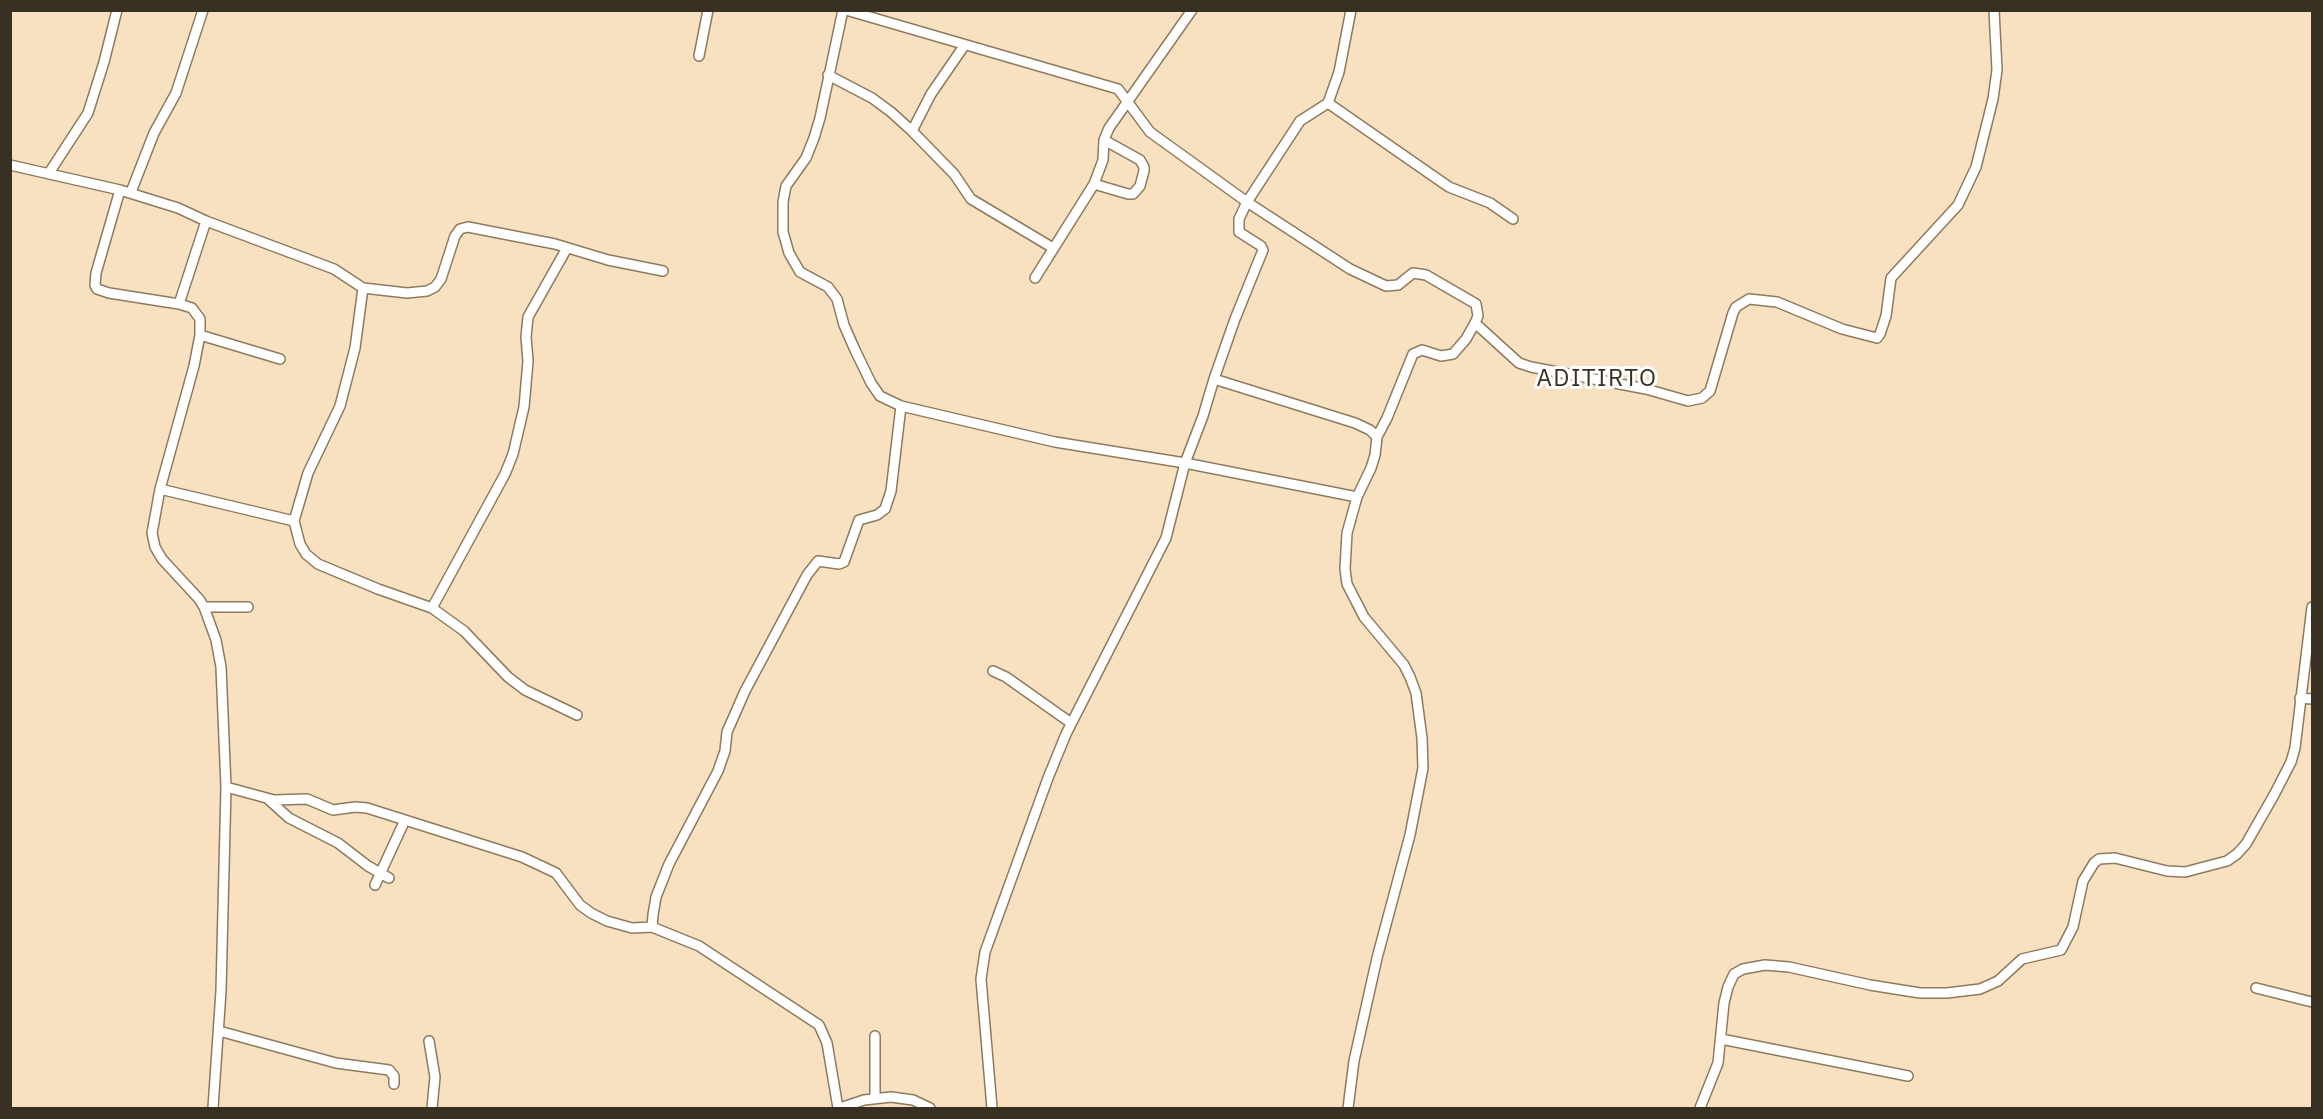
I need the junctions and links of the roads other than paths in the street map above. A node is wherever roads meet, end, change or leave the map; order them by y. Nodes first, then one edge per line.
1 (117, 10) edge
2 (708, 10) edge
3 (844, 10) edge
4 (1192, 10) edge
5 (1351, 10) edge
6 (1994, 10) edge
7 (201, 11) edge
8 (964, 46) junction
9 (699, 56) dead end
10 (828, 75) junction
11 (1127, 100) junction
12 (1328, 103) junction
13 (912, 131) junction
14 (1104, 140) junction
15 (10, 165) edge
16 (49, 173) junction
17 (1095, 184) junction
18 (120, 190) junction
19 (131, 192) junction
20 (1247, 202) junction
21 (1513, 219) dead end
22 (206, 221) junction
23 (567, 248) junction
24 (1053, 248) junction
25 (663, 271) dead end
26 (1035, 278) dead end
27 (363, 288) junction
28 (179, 304) junction
29 (1475, 323) junction
30 (200, 335) junction
31 (280, 359) dead end
32 (1214, 379) junction
33 (901, 406) junction
34 (1377, 437) junction
35 (1185, 463) junction
36 (160, 489) junction
37 (1357, 497) junction
38 (294, 521) junction
39 (204, 607) junction
40 (248, 607) dead end
41 (2313, 607) edge
42 (432, 608) junction
43 (993, 671) dead end
44 (2300, 698) junction
45 (2313, 699) edge
46 (577, 715) dead end
47 (1071, 723) junction
48 (226, 787) junction
49 (267, 799) junction
50 (405, 820) junction
51 (385, 876) junction
52 (375, 885) dead end
53 (652, 927) junction
54 (2256, 988) dead end
55 (2313, 1002) edge
56 (219, 1031) junction
57 (875, 1036) dead end
58 (1721, 1039) junction
59 (429, 1041) dead end
60 (1908, 1077) dead end
61 (394, 1084) dead end
62 (875, 1097) junction
63 (213, 1108) edge
64 (432, 1108) edge
65 (839, 1108) edge
66 (930, 1108) edge
67 (992, 1108) edge
68 (1348, 1108) edge
69 (1700, 1108) edge

1 - 16 street
2 - 9 street
3 - 8 street
3 - 10 street
4 - 11 street
5 - 12 street
6 - 29 street
7 - 19 street
8 - 11 street
8 - 13 street
10 - 13 street
10 - 33 street
11 - 14 street
11 - 20 street
12 - 20 street
12 - 21 street
13 - 24 street
14 - 17 street
14 - 17 street
15 - 16 street
16 - 18 street
17 - 24 street
18 - 19 street
18 - 28 street
19 - 22 street
20 - 29 street
20 - 32 street
22 - 27 street
22 - 28 street
23 - 25 street
23 - 27 street
23 - 42 street
24 - 26 street
27 - 38 street
28 - 30 street
29 - 34 street
30 - 31 street
30 - 36 street
32 - 34 street
32 - 35 street
33 - 35 street
33 - 53 street
34 - 37 street
35 - 37 street
35 - 47 street
36 - 38 street
36 - 39 street
37 - 68 street
38 - 42 street
39 - 40 street
39 - 48 street
41 - 44 street
42 - 46 street
43 - 47 street
44 - 45 street
44 - 58 street
47 - 67 street
48 - 49 street
48 - 56 street
49 - 50 street
49 - 51 street
50 - 51 street
50 - 53 street
51 - 52 street
53 - 65 street
54 - 55 street
56 - 61 street
56 - 63 street
57 - 62 street
58 - 60 street
58 - 69 street
59 - 64 street
62 - 65 street
62 - 66 street

